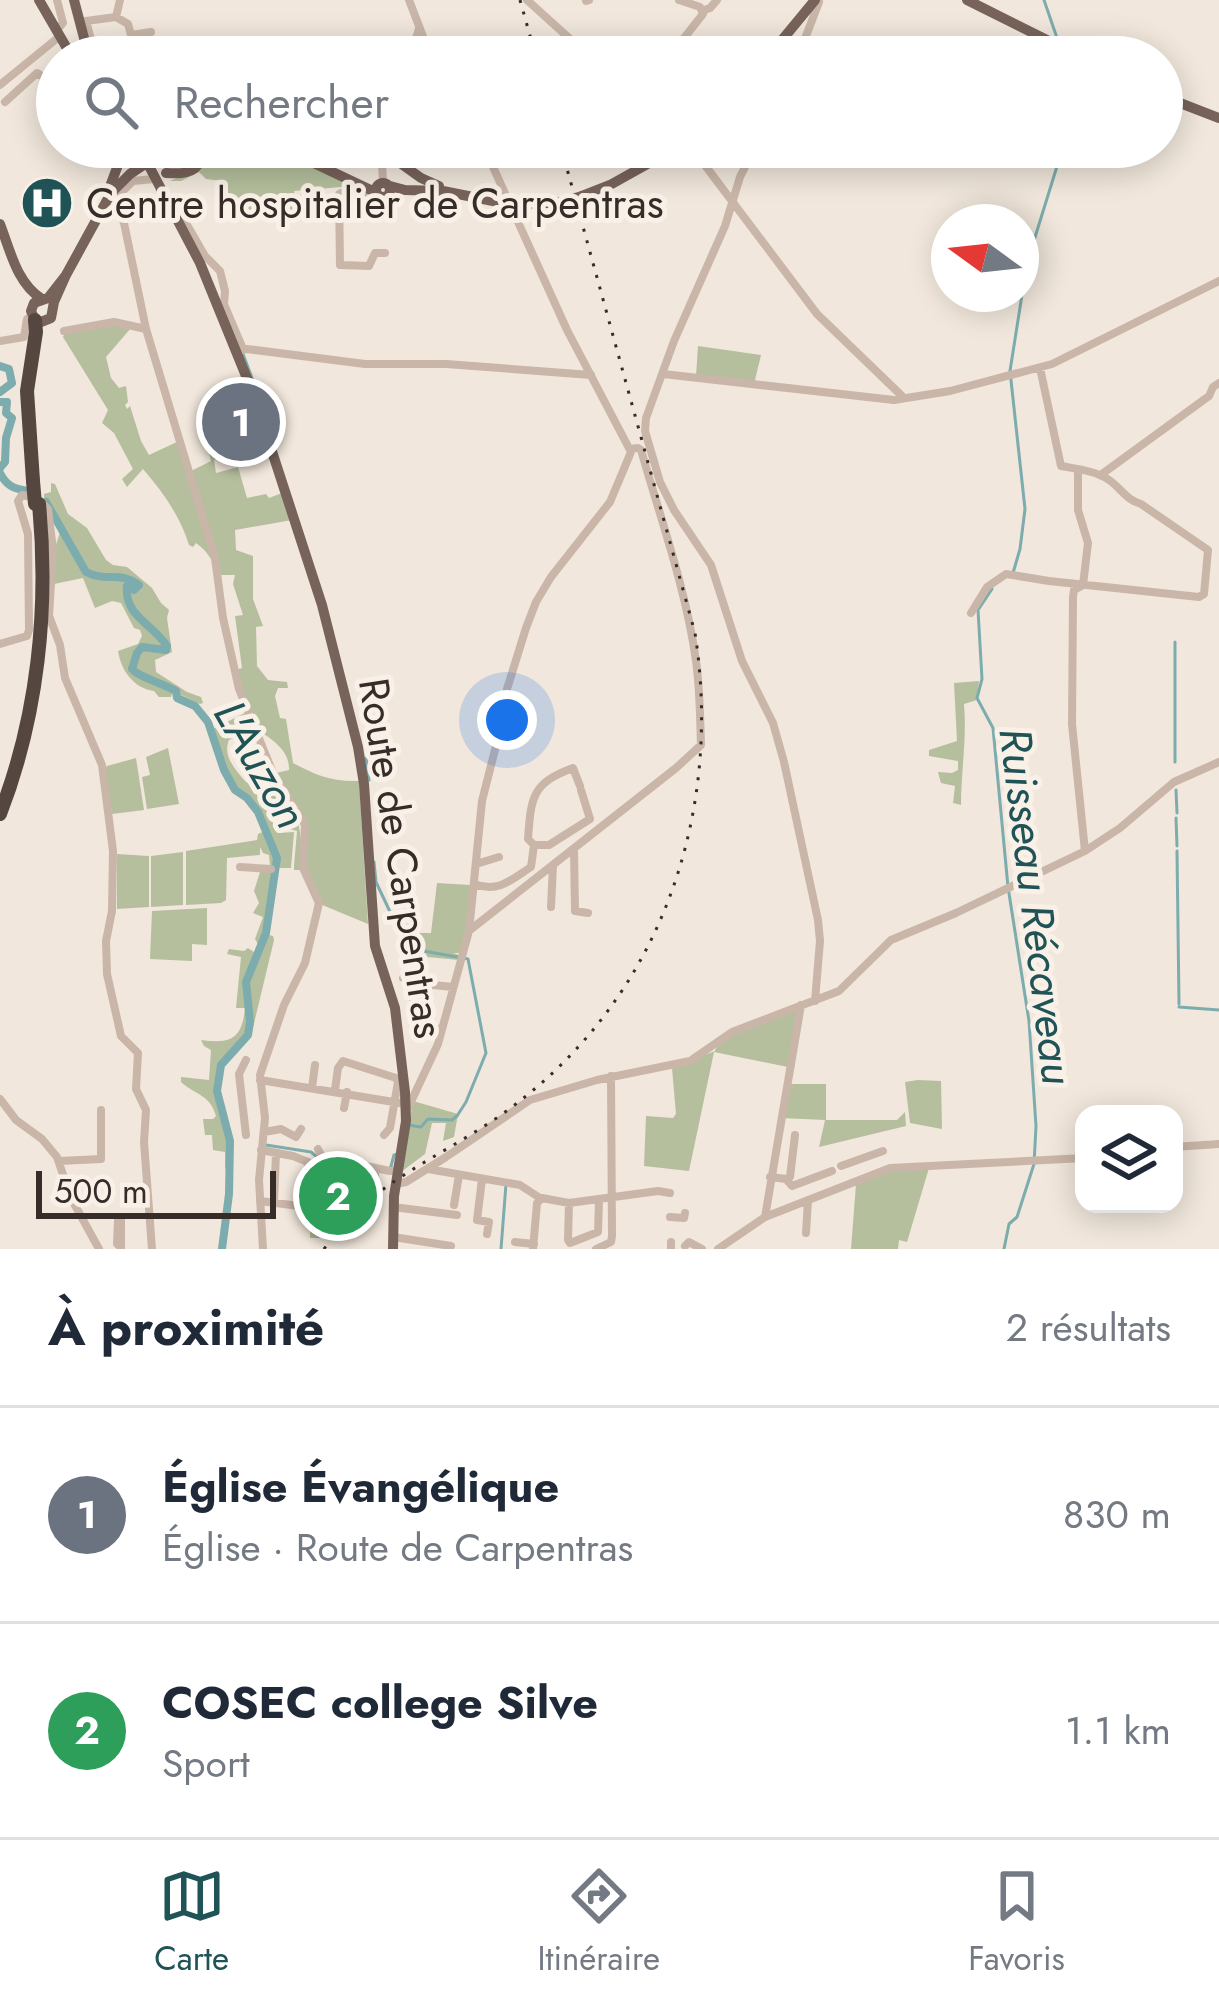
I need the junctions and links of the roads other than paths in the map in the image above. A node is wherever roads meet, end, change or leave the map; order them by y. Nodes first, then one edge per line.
1 (39, 0) edge
2 (57, 0) edge
3 (74, 0) edge
4 (120, 0) edge
5 (409, 0) edge
6 (526, 0) edge
7 (679, 0) edge
8 (717, 0) edge
9 (967, 0) edge
10 (818, 1) edge
11 (702, 11) junction
12 (116, 16) junction
13 (83, 21) junction
14 (151, 32) dead end
15 (58, 33) junction
16 (55, 36) edge
17 (60, 36) edge
18 (87, 36) edge
19 (416, 36) edge
20 (566, 36) edge
21 (686, 36) edge
22 (787, 36) edge
23 (806, 36) edge
24 (1039, 36) edge
25 (36, 53) edge
26 (36, 75) edge
27 (0, 85) edge
28 (5, 102) dead end
29 (1183, 104) edge
30 (1219, 118) edge
31 (117, 168) edge
32 (149, 168) edge
33 (325, 168) edge
34 (381, 168) edge
35 (405, 168) edge
36 (494, 168) edge
37 (640, 168) edge
38 (708, 168) edge
39 (744, 168) edge
40 (383, 190) junction
41 (465, 194) junction
42 (733, 199) junction
43 (99, 214) junction
44 (0, 224) edge
45 (0, 235) edge
46 (386, 253) dead end
47 (66, 275) junction
48 (21, 276) junction
49 (1219, 281) edge
50 (56, 288) junction
51 (40, 308) junction
52 (146, 329) junction
53 (64, 331) dead end
54 (0, 341) edge
55 (237, 348) junction
56 (1040, 368) junction
57 (663, 374) junction
58 (590, 375) junction
59 (1219, 383) edge
60 (904, 398) junction
61 (630, 449) junction
62 (1077, 469) junction
63 (1101, 475) junction
64 (37, 504) junction
65 (1082, 585) junction
66 (970, 613) dead end
67 (0, 644) edge
68 (1219, 762) edge
69 (0, 800) edge
70 (0, 814) edge
71 (534, 845) junction
72 (574, 849) junction
73 (1085, 851) junction
74 (500, 857) dead end
75 (476, 864) junction
76 (554, 865) junction
77 (240, 867) dead end
78 (271, 868) dead end
79 (474, 884) junction
80 (550, 907) dead end
81 (588, 913) dead end
82 (469, 931) junction
83 (403, 978) dead end
84 (453, 987) junction
85 (815, 1000) junction
86 (801, 1005) junction
87 (423, 1028) dead end
88 (442, 1030) junction
89 (246, 1060) dead end
90 (315, 1065) dead end
91 (611, 1076) junction
92 (260, 1080) junction
93 (312, 1088) junction
94 (335, 1090) junction
95 (261, 1093) junction
96 (350, 1093) junction
97 (240, 1095) junction
98 (0, 1100) edge
99 (370, 1100) junction
100 (404, 1102) junction
101 (344, 1108) dead end
102 (101, 1111) dead end
103 (368, 1112) dead end
104 (301, 1129) dead end
105 (264, 1132) junction
106 (246, 1135) dead end
107 (384, 1135) dead end
108 (795, 1135) dead end
109 (1219, 1144) edge
110 (1183, 1147) edge
111 (318, 1149) dead end
112 (261, 1150) junction
113 (883, 1151) dead end
114 (276, 1154) junction
115 (1075, 1158) edge
116 (861, 1159) junction
117 (59, 1161) junction
118 (427, 1169) junction
119 (398, 1170) junction
120 (459, 1174) junction
121 (770, 1177) junction
122 (867, 1177) junction
123 (482, 1179) junction
124 (786, 1179) junction
125 (396, 1184) junction
126 (522, 1186) junction
127 (670, 1193) dead end
128 (541, 1198) junction
129 (612, 1198) junction
130 (267, 1199) junction
131 (520, 1199) dead end
132 (598, 1200) junction
133 (808, 1200) junction
134 (569, 1203) junction
135 (393, 1207) junction
136 (685, 1213) dead end
137 (765, 1216) junction
138 (670, 1217) dead end
139 (806, 1233) dead end
140 (453, 1234) dead end
141 (487, 1234) dead end
142 (515, 1242) dead end
143 (393, 1243) edge
144 (534, 1246) edge
145 (685, 1246) dead end
146 (451, 1247) edge
147 (99, 1249) edge
148 (152, 1249) edge
149 (263, 1249) edge
150 (596, 1249) edge
151 (702, 1249) edge
152 (718, 1249) edge

1 - 15 main road
2 - 15 street
3 - 13 main road
4 - 12 street
5 - 19 street
6 - 20 street
7 - 11 street
8 - 11 street
9 - 24 main road
10 - 22 main road
10 - 23 street
11 - 21 street
12 - 13 street
12 - 14 street
13 - 18 main road
15 - 16 street
15 - 17 main road
25 - 27 street
26 - 28 street
29 - 30 main road
31 - 43 main road
32 - 43 main road
32 - 52 street
32 - 55 main road, Route de Carpentras
33 - 40 main road
34 - 40 street
35 - 41 main road
36 - 58 street
37 - 41 main road, bridge
38 - 42 street
39 - 42 street
40 - 41 main road
40 - 46 street
42 - 57 street
42 - 60 street
43 - 47 main road
44 - 48 main road
45 - 51 main road
47 - 50 main road
47 - 51 main road
48 - 50 main road
48 - 51 main road
49 - 56 street
50 - 51 main road
51 - 54 street
51 - 64 highway, bridge
52 - 53 street
52 - 92 street
55 - 58 street
55 - 100 main road, Route de Carpentras
56 - 60 street
56 - 62 street
57 - 60 street
57 - 85 street
58 - 61 street
59 - 63 street
61 - 72 street
61 - 75 street
62 - 63 street
62 - 65 street
63 - 65 street
64 - 69 highway
64 - 70 highway
65 - 66 street
65 - 73 street
67 - 148 street
68 - 73 street
71 - 71 street
71 - 79 street
72 - 76 street
72 - 81 street
73 - 85 street
74 - 75 street
75 - 79 street
76 - 80 street
76 - 82 street
77 - 78 street
79 - 82 street
82 - 84 street
83 - 84 street
84 - 88 street
85 - 86 street
86 - 91 street
86 - 121 street
87 - 88 street
88 - 100 street
89 - 97 street
90 - 93 street
91 - 118 street
91 - 129 street
92 - 93 street
92 - 95 street
93 - 94 street
94 - 96 street
94 - 100 street
95 - 97 street
95 - 105 street
96 - 99 street
96 - 100 street
96 - 101 street
97 - 106 street
98 - 117 street
99 - 100 street
99 - 103 street
100 - 107 street
100 - 119 main road, Route de Carpentras
102 - 117 street
104 - 105 street
105 - 112 street
108 - 124 street
109 - 110 street
111 - 119 street
112 - 114 street
112 - 130 street
113 - 116 street
114 - 130 street
114 - 130 street
115 - 122 street
116 - 122 street
116 - 124 street
117 - 147 street
118 - 120 street
118 - 125 street
119 - 125 main road, Route de Carpentras
120 - 123 street
120 - 135 street
121 - 124 street
121 - 137 street
122 - 133 street
123 - 126 street
123 - 141 street
125 - 135 main road, Route de Carpentras
126 - 128 street
126 - 131 street
127 - 129 street
128 - 134 street
128 - 144 street
129 - 132 street
129 - 150 street
130 - 149 street
132 - 134 street
132 - 134 street
133 - 137 street
133 - 139 street
135 - 143 main road, Route de Carpentras
136 - 138 street
137 - 152 street
140 - 146 street
142 - 144 street
143 - 146 street
145 - 151 street

